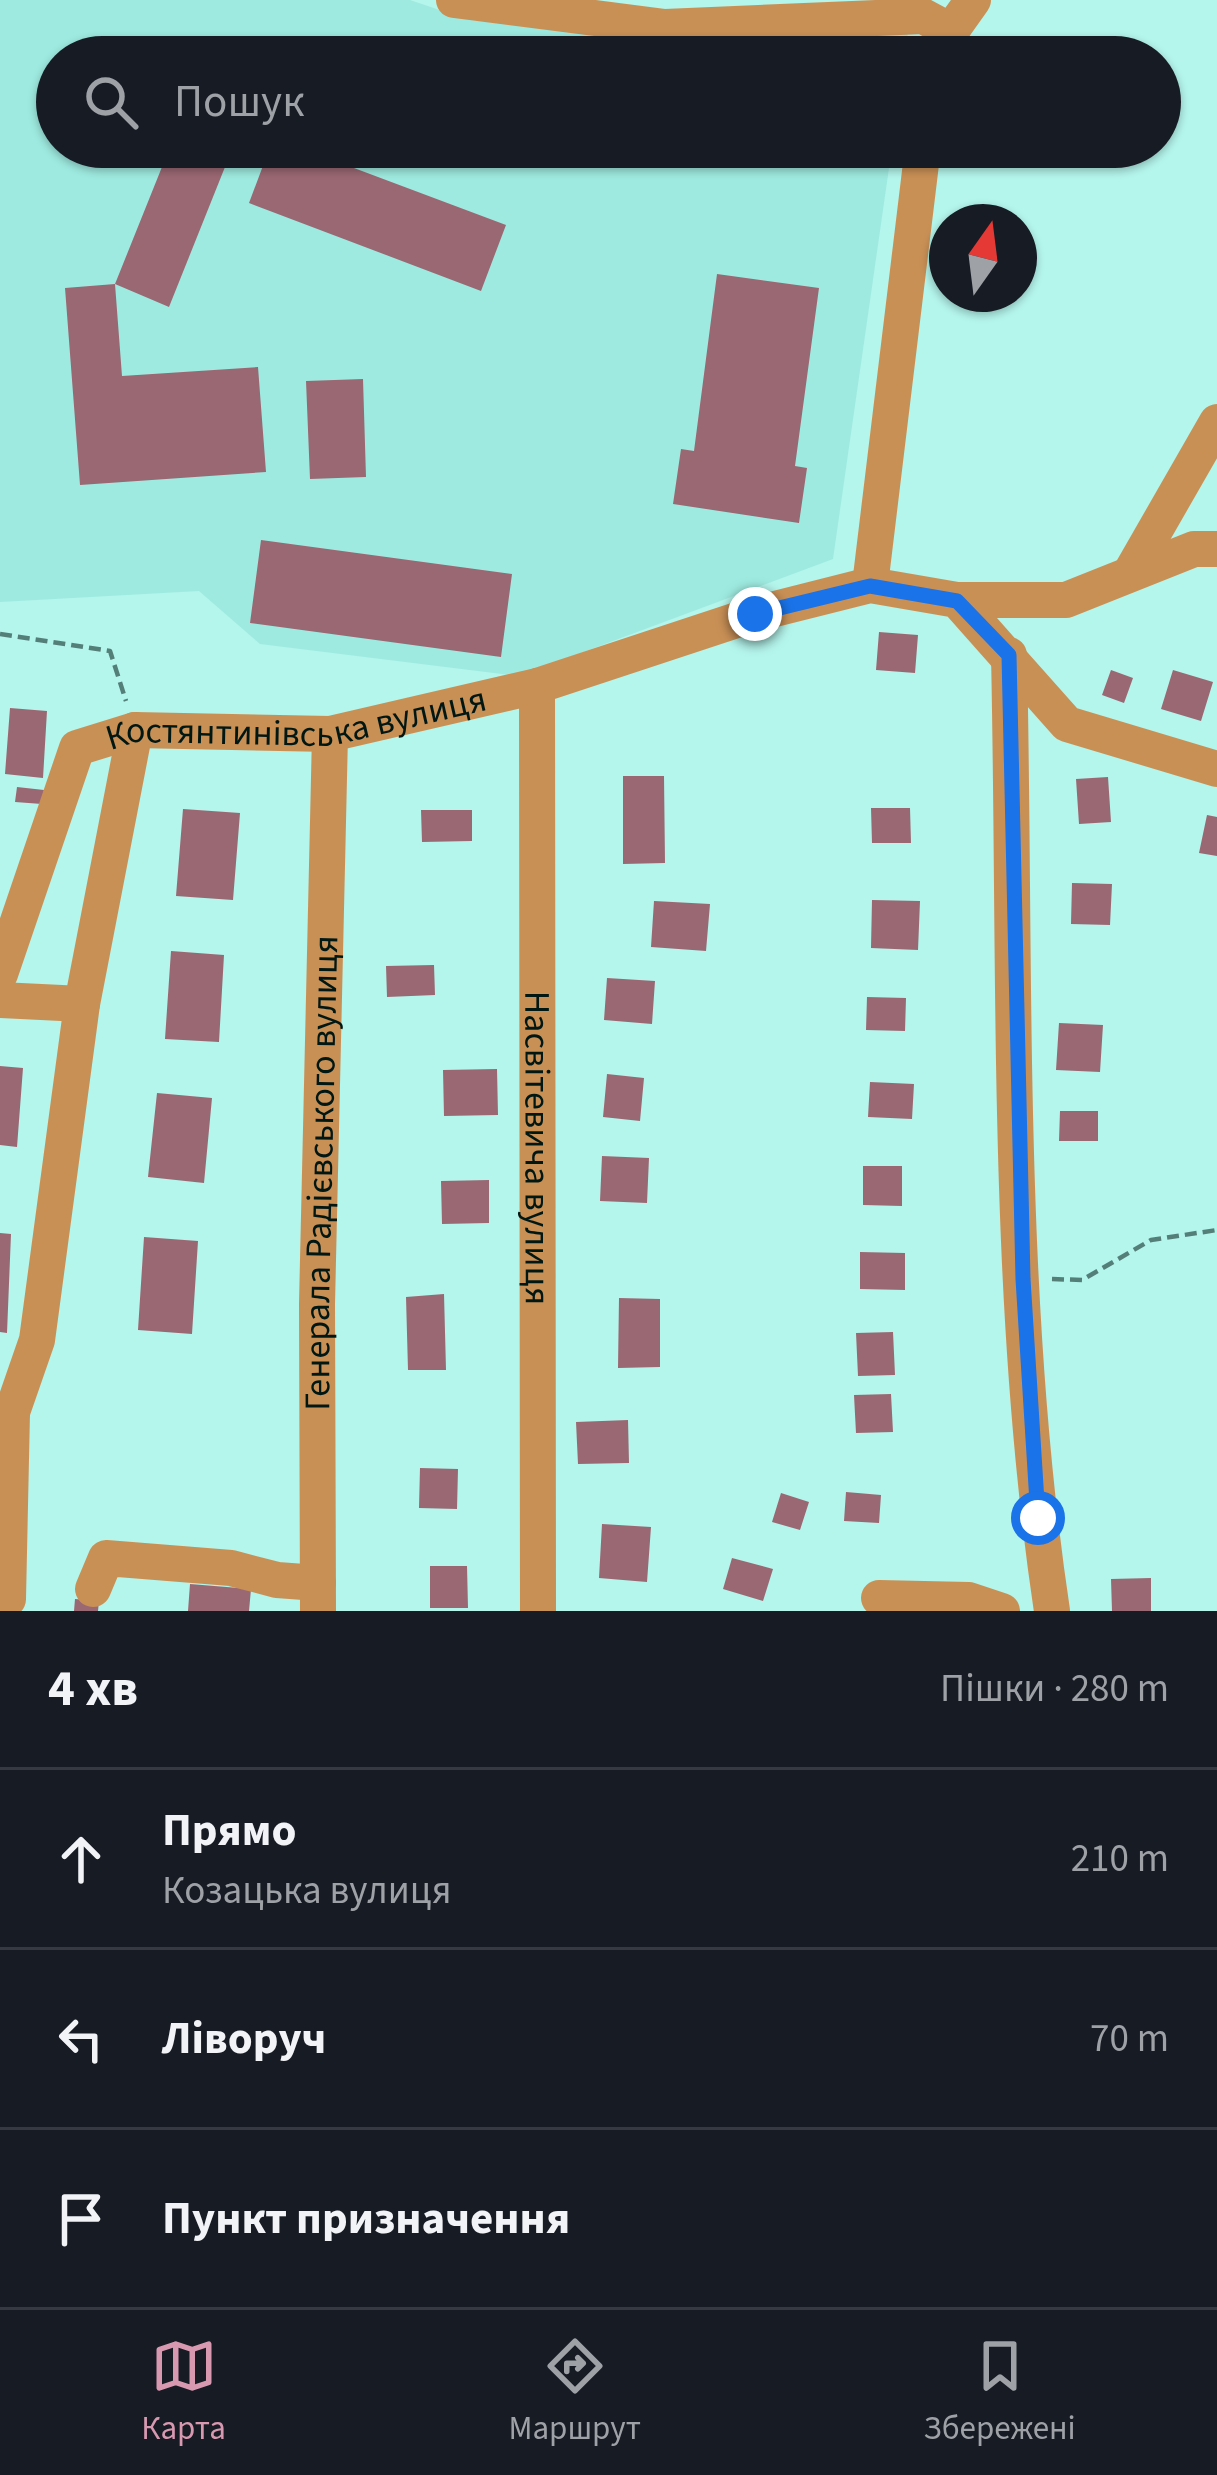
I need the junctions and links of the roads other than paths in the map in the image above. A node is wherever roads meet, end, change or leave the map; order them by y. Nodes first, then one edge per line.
1 (454, 0) edge
2 (973, 0) edge
3 (940, 36) edge
4 (952, 36) edge
5 (920, 168) edge
6 (1217, 422) edge
7 (1217, 548) edge
8 (1131, 572) junction
9 (870, 586) junction
10 (957, 601) junction
11 (1009, 655) junction
12 (537, 686) junction
13 (135, 730) junction
14 (330, 734) junction
15 (1217, 769) edge
16 (0, 974) edge
17 (0, 1000) edge
18 (82, 1004) junction
19 (6, 1413) edge
20 (93, 1589) dead end
21 (318, 1597) edge
22 (879, 1598) dead end
23 (0, 1599) edge
24 (538, 1611) edge
25 (1002, 1611) edge
26 (1052, 1611) edge

1 - 3 street
2 - 4 street
5 - 9 street
6 - 8 street
7 - 8 street
8 - 10 street
9 - 10 street
9 - 12 street, Костянтинівська вулиця
10 - 11 street
11 - 15 street
11 - 26 street
12 - 14 street, Костянтинівська вулиця
12 - 24 street, Насвітевича вулиця
13 - 14 street, Костянтинівська вулиця
13 - 16 street, Костянтинівська вулиця
13 - 18 street
14 - 21 street, Генерала Радієвського вулиця
17 - 18 street
18 - 19 street
19 - 23 street
20 - 21 street
22 - 25 street

